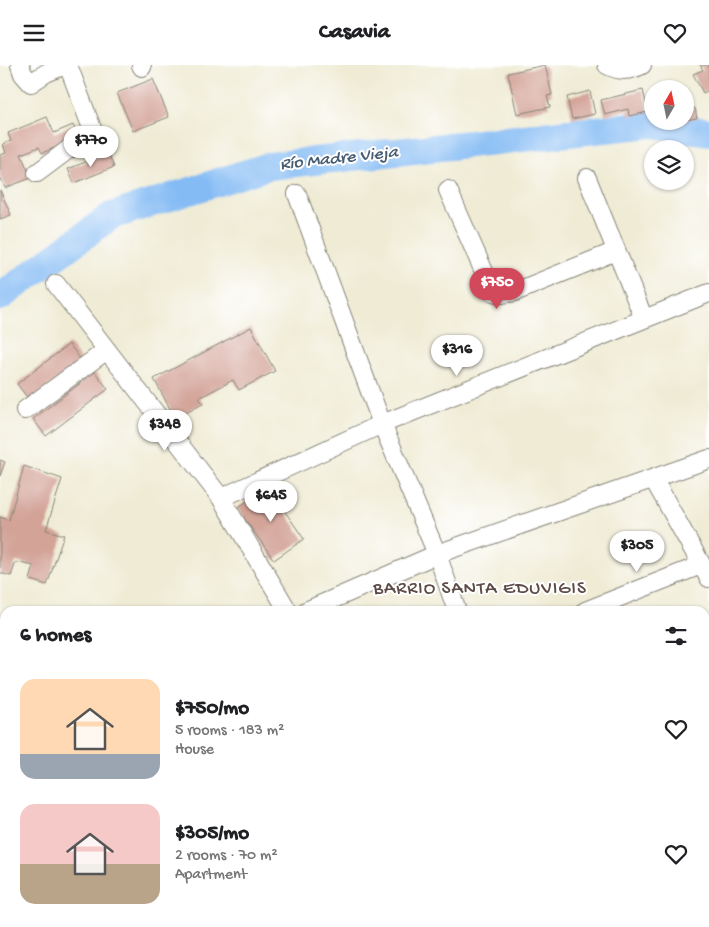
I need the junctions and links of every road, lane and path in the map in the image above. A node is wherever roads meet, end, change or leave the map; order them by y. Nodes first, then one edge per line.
1 (20, 65) edge
2 (67, 65) edge
3 (607, 65) edge
4 (642, 65) edge
5 (37, 173) dead end
6 (587, 178) dead end
7 (448, 190) dead end
8 (297, 194) dead end
9 (616, 251) junction
10 (56, 284) dead end
11 (709, 293) edge
12 (644, 319) junction
13 (107, 350) junction
14 (25, 410) dead end
15 (382, 424) junction
16 (709, 459) edge
17 (654, 480) junction
18 (221, 498) junction
19 (436, 554) junction
20 (705, 572) edge
21 (285, 606) edge
22 (317, 606) edge
23 (455, 606) edge
24 (605, 606) edge

1 - 2 street
2 - 5 street
3 - 4 street
6 - 9 street
7 - 9 street
8 - 15 street
9 - 12 street
10 - 13 street
11 - 12 street
12 - 15 street
13 - 14 street
13 - 18 street
15 - 18 street
15 - 19 street
16 - 17 street
17 - 19 street
17 - 20 street
18 - 21 street
19 - 22 street
19 - 23 street
20 - 24 street

